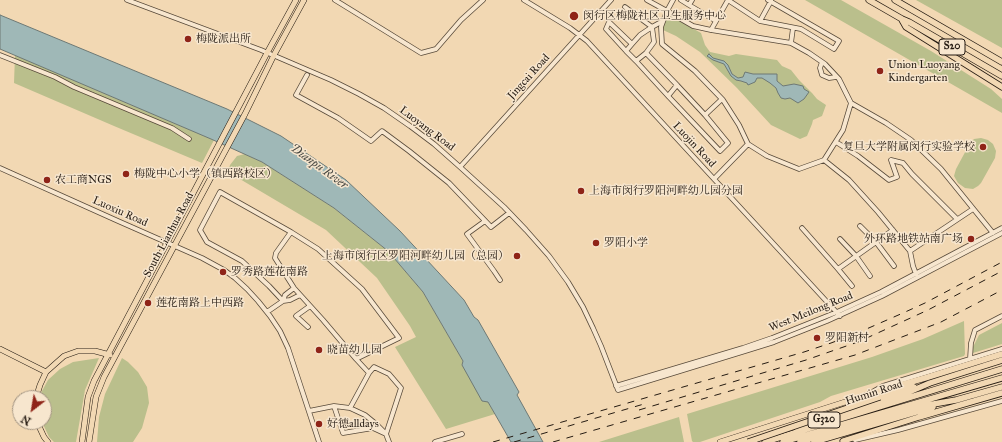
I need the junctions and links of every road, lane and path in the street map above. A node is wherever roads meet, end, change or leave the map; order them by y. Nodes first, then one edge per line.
1 (127, 0) edge
2 (296, 0) edge
3 (304, 0) edge
4 (335, 0) edge
5 (483, 0) edge
6 (524, 0) edge
7 (611, 0) edge
8 (647, 0) edge
9 (673, 0) edge
10 (681, 0) edge
11 (692, 0) edge
12 (728, 0) edge
13 (869, 0) edge
14 (895, 0) edge
15 (770, 1) edge
16 (689, 5) junction
17 (625, 7) dead end
18 (667, 11) junction
19 (902, 19) junction
20 (663, 21) junction
21 (716, 21) junction
22 (760, 21) junction
23 (652, 27) junction
24 (793, 28) junction
25 (711, 30) junction
26 (579, 35) junction
27 (791, 43) junction
28 (632, 44) junction
29 (626, 51) junction
30 (267, 53) junction
31 (646, 53) junction
32 (0, 55) edge
33 (274, 55) junction
34 (636, 61) junction
35 (822, 62) junction
36 (1002, 62) edge
37 (307, 75) dead end
38 (1002, 76) edge
39 (836, 77) junction
40 (677, 85) junction
41 (1002, 88) edge
42 (668, 96) junction
43 (722, 99) junction
44 (851, 103) junction
45 (705, 115) junction
46 (189, 138) dead end
47 (836, 142) junction
48 (748, 144) junction
49 (824, 160) junction
50 (460, 166) junction
51 (0, 168) edge
52 (714, 179) junction
53 (973, 209) junction
54 (510, 213) junction
55 (958, 219) junction
56 (485, 221) junction
57 (860, 226) dead end
58 (802, 228) dead end
59 (1002, 228) edge
60 (893, 230) junction
61 (291, 232) junction
62 (993, 233) junction
63 (1002, 233) edge
64 (840, 239) dead end
65 (876, 242) junction
66 (167, 243) junction
67 (174, 246) junction
68 (910, 250) junction
69 (856, 256) junction
70 (894, 266) dead end
71 (838, 269) junction
72 (916, 274) junction
73 (870, 276) dead end
74 (500, 280) dead end
75 (852, 286) dead end
76 (294, 288) junction
77 (300, 295) junction
78 (283, 301) junction
79 (310, 306) junction
80 (267, 312) junction
81 (838, 314) junction
82 (1002, 316) edge
83 (308, 327) dead end
84 (1002, 348) edge
85 (0, 349) edge
86 (108, 354) junction
87 (1002, 354) edge
88 (114, 358) junction
89 (356, 359) junction
90 (970, 359) junction
91 (1002, 360) edge
92 (1002, 369) edge
93 (46, 372) junction
94 (369, 374) junction
95 (925, 378) junction
96 (1002, 378) edge
97 (951, 385) junction
98 (1002, 387) edge
99 (617, 388) joint
100 (38, 390) edge
101 (1002, 393) edge
102 (870, 394) junction
103 (896, 394) junction
104 (956, 400) junction
105 (1002, 401) edge
106 (917, 405) junction
107 (334, 406) junction
108 (350, 408) junction
109 (947, 409) junction
110 (923, 410) junction
111 (309, 411) junction
112 (41, 430) edge
113 (386, 434) junction
114 (462, 434) dead end
115 (748, 434) junction
116 (841, 441) edge
117 (48, 442) edge
118 (82, 442) edge
119 (89, 442) edge
120 (319, 442) edge
121 (389, 442) edge
122 (435, 442) edge
123 (720, 442) edge
124 (748, 442) edge
125 (751, 442) edge
126 (765, 442) edge
127 (783, 442) edge
128 (800, 442) edge
129 (814, 442) edge

1 - 30 street, Luoyang Road
2 - 30 main road, South Lianhua Road
3 - 33 main road, South Lianhua Road
4 - 5 street
6 - 26 street, Luojin Road
7 - 26 street, Jingcai Road
8 - 18 street
9 - 18 street
10 - 16 street
11 - 16 street
12 - 21 street
12 - 22 street
13 - 19 highway, S20
14 - 36 highway, S20
15 - 22 street
15 - 24 street
16 - 21 street
17 - 23 street
18 - 20 street
18 - 25 street
19 - 38 highway, S20
19 - 41 highway
20 - 23 street
20 - 43 street
21 - 25 street
22 - 24 street
23 - 28 street
23 - 31 street
24 - 27 street
25 - 27 street
26 - 50 street, Jingcai Road
26 - 52 street, Luojin Road
27 - 35 street
28 - 29 street
28 - 29 street
29 - 34 street
30 - 33 street, Luoyang Road
30 - 66 main road, South Lianhua Road
31 - 34 street
31 - 40 street
32 - 46 street
33 - 50 street, Luoyang Road
33 - 67 main road, South Lianhua Road
34 - 42 street
35 - 39 street
35 - 39 street
37 - 56 street
39 - 44 street
40 - 42 street
40 - 45 street
42 - 45 street
43 - 45 street
43 - 48 street
44 - 47 street
44 - 53 street
47 - 49 street
47 - 55 street
48 - 49 street
48 - 52 street
49 - 60 street
50 - 54 street, Luoyang Road
51 - 66 street, Luoxiu Road
52 - 81 street, Luojin Road
53 - 55 street
53 - 62 street
54 - 56 street
54 - 99 street, Luoyang Road
55 - 68 street
56 - 74 street
57 - 65 street
58 - 71 street
59 - 62 street, West Meilong Road
60 - 65 street
60 - 68 street
61 - 76 street
61 - 78 street
61 - 89 street
62 - 72 street, West Meilong Road
63 - 81 street, West Meilong Road
64 - 69 street
65 - 69 street
65 - 70 street
66 - 67 street, Luoxiu Road
66 - 86 main road, South Lianhua Road
67 - 80 street, Luoxiu Road
67 - 88 main road, South Lianhua Road
68 - 72 street
69 - 71 street
69 - 73 street
71 - 75 street
72 - 81 street, West Meilong Road
76 - 77 street
76 - 78 street
77 - 78 street
77 - 79 street
78 - 80 street
79 - 83 street
79 - 89 street
80 - 111 street, Luoxiu Road
81 - 99 street, West Meilong Road
82 - 90 street
84 - 90 street, Humin Road
85 - 93 main road
86 - 88 main road
86 - 93 main road
86 - 118 main road, South Lianhua Road
87 - 95 highway
88 - 119 main road, South Lianhua Road
89 - 94 street
90 - 102 street, Humin Road
91 - 103 highway
92 - 97 highway
93 - 100 main road
94 - 108 street
94 - 113 street
95 - 102 highway
95 - 103 highway
96 - 106 highway
97 - 103 highway
97 - 126 highway
98 - 104 highway, G320
101 - 109 highway
102 - 115 main road
103 - 124 highway, bridge
103 - 125 highway, Humin Road / G320
104 - 106 highway, G320
104 - 110 highway
105 - 116 street
106 - 127 highway
106 - 128 highway, G320
107 - 108 street
107 - 111 street
107 - 113 street
108 - 113 street
109 - 110 highway
109 - 116 highway
110 - 129 highway
111 - 120 street, Luoxiu Road
112 - 117 main road
113 - 121 street
114 - 122 street
115 - 123 main road
115 - 125 street

